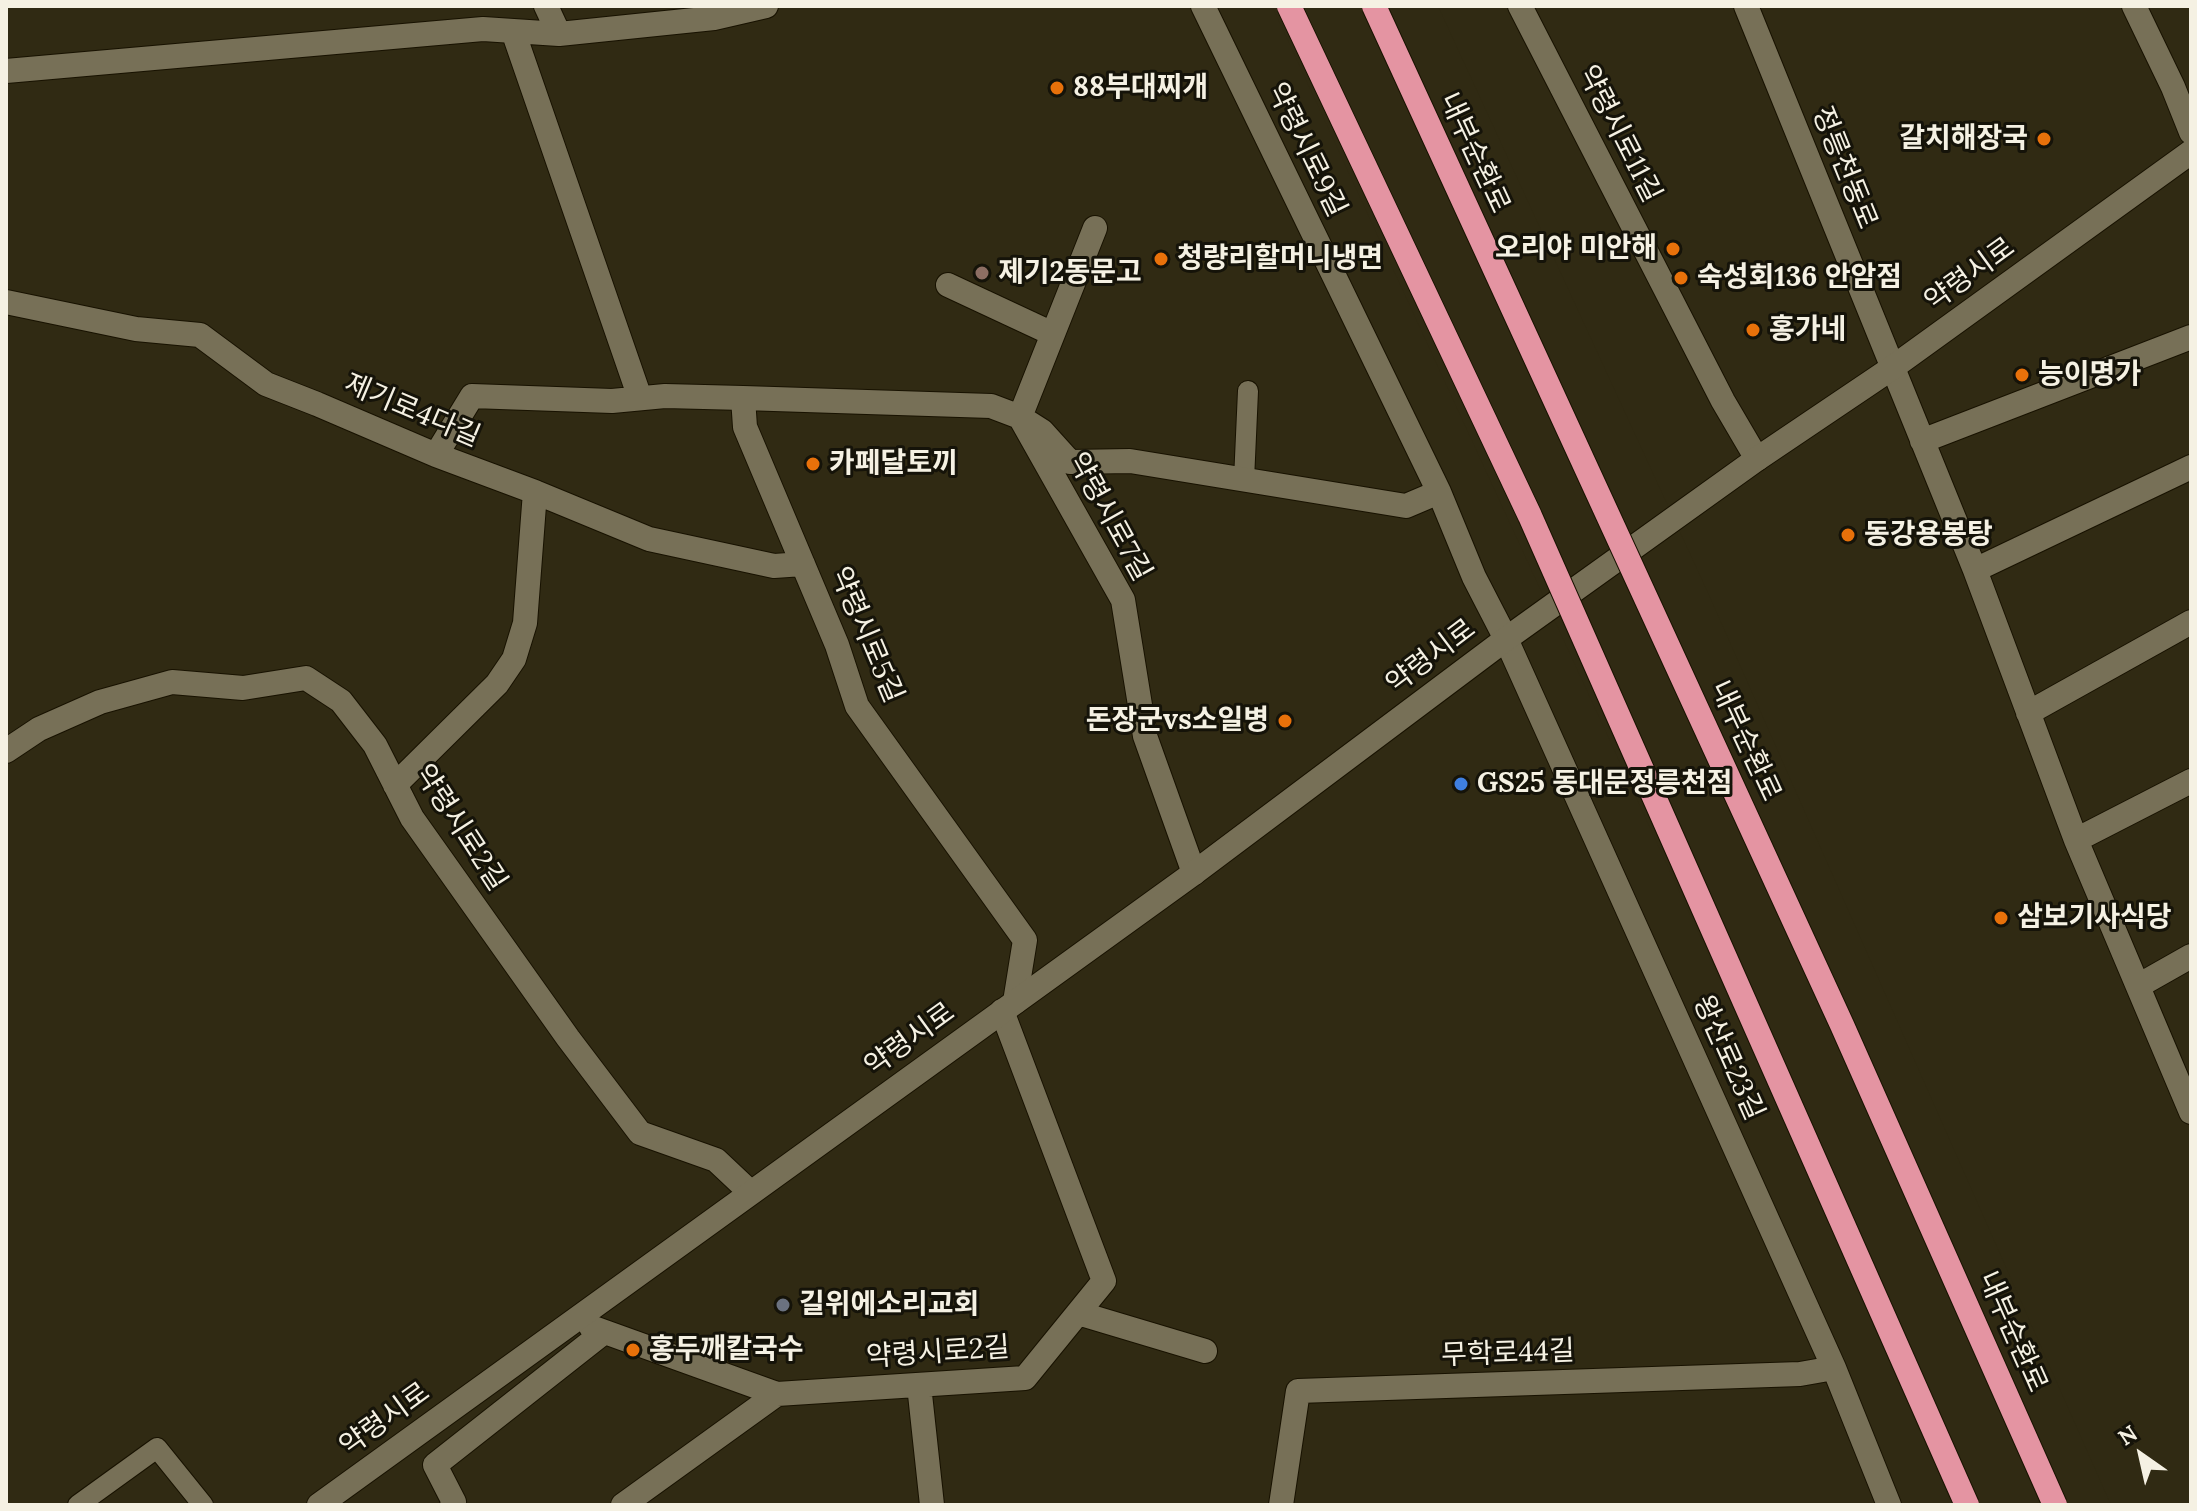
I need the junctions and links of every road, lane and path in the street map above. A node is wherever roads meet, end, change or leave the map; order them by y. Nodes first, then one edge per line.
1 (546, 6) edge
2 (766, 6) edge
3 (1203, 6) edge
4 (1289, 6) edge
5 (1374, 6) edge
6 (1520, 6) edge
7 (1746, 6) edge
8 (2134, 6) edge
9 (513, 31) junction
10 (559, 34) junction
11 (6, 71) edge
12 (2191, 132) edge
13 (2191, 152) edge
14 (1095, 228) dead end
15 (948, 285) dead end
16 (6, 302) edge
17 (1053, 334) junction
18 (2191, 337) edge
19 (1892, 368) junction
20 (1248, 391) dead end
21 (640, 398) junction
22 (743, 398) junction
23 (1020, 417) junction
24 (1922, 441) junction
25 (436, 455) junction
26 (1749, 464) junction
27 (2191, 467) edge
28 (1244, 480) junction
29 (535, 492) junction
30 (1439, 492) junction
31 (803, 564) junction
32 (1975, 570) junction
33 (2191, 622) edge
34 (1506, 639) junction
35 (2028, 713) junction
36 (6, 751) edge
37 (2191, 781) edge
38 (395, 785) junction
39 (2076, 840) junction
40 (1194, 873) junction
41 (2191, 956) edge
42 (2138, 986) junction
43 (1008, 1006) junction
44 (2191, 1112) edge
45 (750, 1192) junction
46 (1078, 1313) junction
47 (572, 1321) junction
48 (604, 1332) junction
49 (1205, 1351) dead end
50 (1834, 1368) junction
51 (919, 1385) junction
52 (777, 1394) junction
53 (78, 1505) edge
54 (203, 1505) edge
55 (319, 1505) edge
56 (452, 1505) edge
57 (623, 1505) edge
58 (932, 1505) edge
59 (1281, 1505) edge
60 (1889, 1505) edge
61 (1967, 1505) edge
62 (2055, 1505) edge

1 - 10 street
2 - 10 street
3 - 30 street, 약령시로9길
4 - 61 highway, bridge
5 - 62 highway, 내부순환로, bridge
6 - 26 street, 약령시로11길
7 - 19 street, 정릉천동로
8 - 12 street
9 - 10 street
9 - 11 street
9 - 21 street
13 - 19 street, 약령시로
14 - 17 street
15 - 17 street
16 - 25 street, 제기로4다길
17 - 23 street
18 - 24 street
19 - 24 street, 정릉천동로
19 - 26 street, 약령시로
20 - 28 lane
21 - 22 street
21 - 25 street
22 - 23 street
22 - 31 street, 약령시로5길
23 - 28 street
23 - 40 street, 약령시로7길
24 - 32 street, 정릉천동로
25 - 29 street, 제기로4다길
26 - 34 street, 약령시로, bridge
27 - 32 street
28 - 30 street
29 - 31 street, 제기로4다길
29 - 38 street
30 - 34 street, 약령시로9길
31 - 43 street, 약령시로5길
32 - 35 street, 정릉천동로
33 - 35 street
34 - 40 street, 약령시로
34 - 50 street, 왕산로23길
35 - 39 street, 정릉천동로
36 - 38 street, 약령시로2길
37 - 39 street
38 - 45 street, 약령시로2길
39 - 42 street, 정릉천동로
40 - 43 street, 약령시로
41 - 42 street
42 - 44 street, 정릉천동로
43 - 45 street, 약령시로
43 - 46 street, 약령시로2길
45 - 47 street, 약령시로
46 - 49 street
46 - 51 street, 약령시로2길
47 - 48 street
47 - 55 street, 약령시로
48 - 52 street
48 - 56 street
50 - 59 street, 무학로44길
50 - 60 street, 왕산로23길
51 - 52 street, 약령시로2길
51 - 58 street
52 - 57 street
53 - 54 lane

